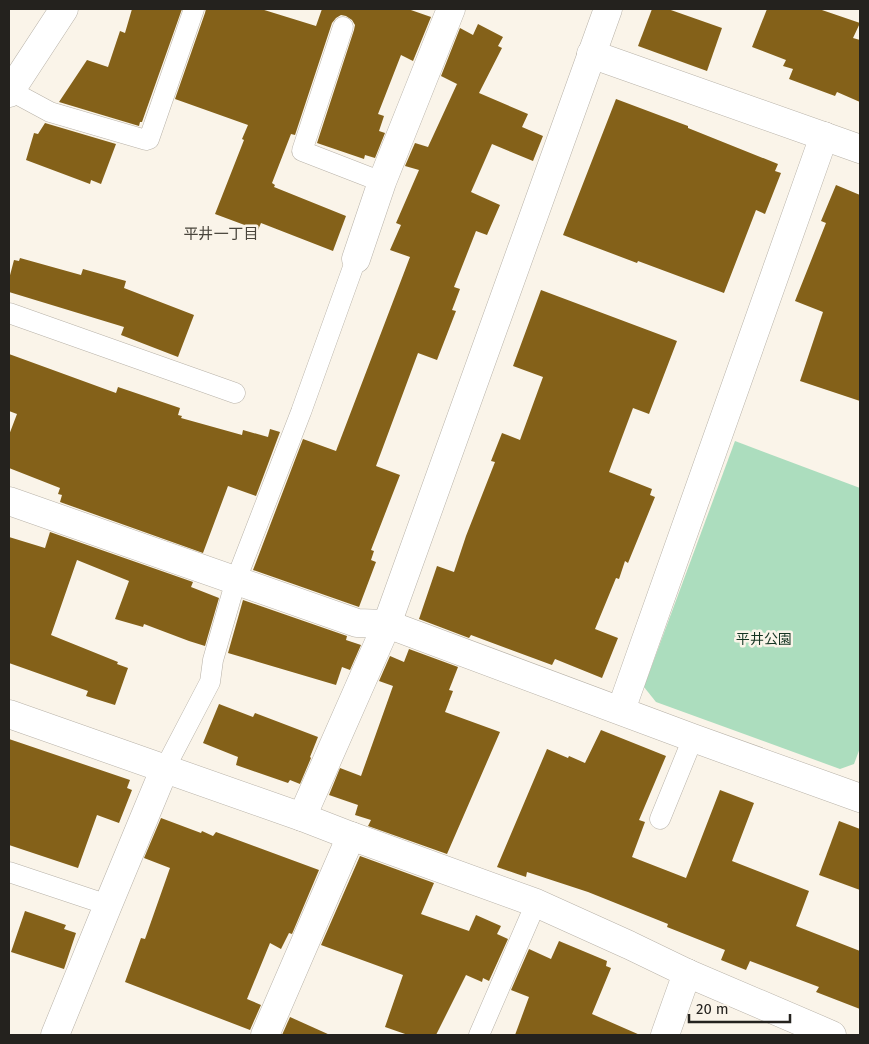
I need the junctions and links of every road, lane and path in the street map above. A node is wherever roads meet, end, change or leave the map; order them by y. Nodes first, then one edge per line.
1 (64, 9) edge
2 (194, 9) edge
3 (451, 9) edge
4 (608, 9) edge
5 (343, 27) dead end
6 (591, 54) junction
7 (10, 92) edge
8 (824, 136) junction
9 (860, 149) edge
10 (382, 182) junction
11 (356, 259) joint
12 (9, 312) edge
13 (235, 393) dead end
14 (9, 501) edge
15 (236, 580) junction
16 (387, 624) junction
17 (621, 710) junction
18 (9, 714) edge
19 (693, 738) junction
20 (164, 770) junction
21 (860, 798) edge
22 (302, 816) junction
23 (660, 819) dead end
24 (351, 836) junction
25 (9, 872) edge
26 (536, 902) junction
27 (108, 905) junction
28 (687, 973) junction
29 (55, 1035) edge
30 (265, 1035) edge
31 (479, 1035) edge
32 (665, 1035) edge
33 (832, 1035) edge

1 - 7 street
2 - 7 lane
3 - 10 street
4 - 6 street
5 - 10 lane
6 - 8 street
6 - 16 street
8 - 9 street
8 - 17 street
10 - 11 street
11 - 15 lane
12 - 13 lane
14 - 15 street
15 - 16 street
15 - 20 lane
16 - 17 street
16 - 22 street
17 - 19 street
18 - 20 street
19 - 21 street
19 - 23 lane
20 - 22 street
20 - 27 street
22 - 24 street
24 - 26 street
24 - 30 street
25 - 27 lane
26 - 28 street
26 - 31 lane
27 - 29 street
28 - 32 street
28 - 33 street

